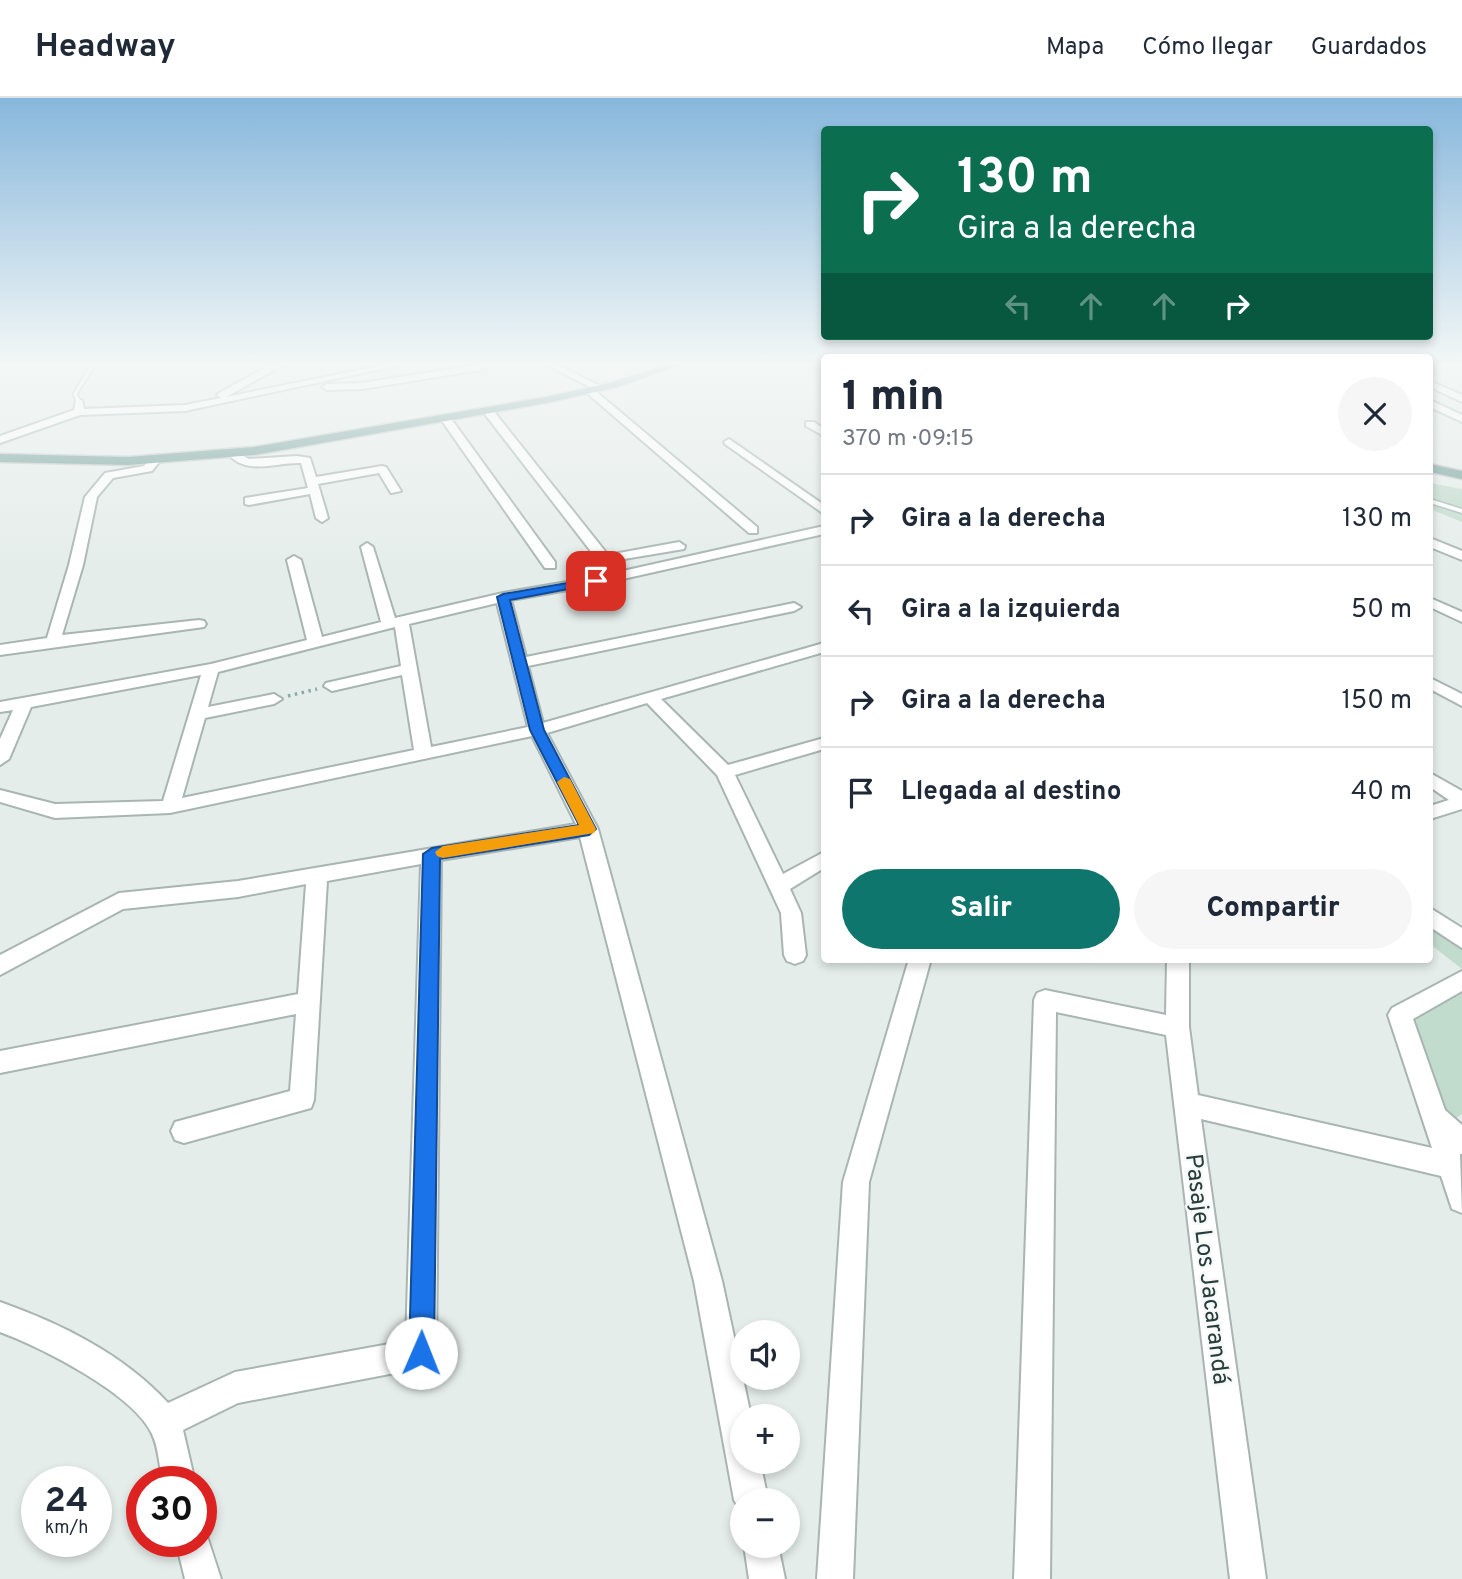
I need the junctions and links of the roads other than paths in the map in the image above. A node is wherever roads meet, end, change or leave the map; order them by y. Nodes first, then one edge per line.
1 (350, 434) edge
2 (457, 434) edge
3 (506, 434) edge
4 (644, 434) edge
5 (729, 442) dead end
6 (233, 454) junction
7 (0, 458) edge
8 (154, 461) junction
9 (1433, 469) edge
10 (1462, 475) edge
11 (314, 486) junction
12 (395, 491) dead end
13 (249, 501) dead end
14 (1433, 502) edge
15 (821, 508) edge
16 (1462, 511) edge
17 (322, 518) dead end
18 (752, 530) dead end
19 (821, 531) edge
20 (1433, 542) edge
21 (679, 546) dead end
22 (367, 547) dead end
23 (1462, 556) edge
24 (294, 560) dead end
25 (550, 565) dead end
26 (503, 597) junction
27 (1433, 604) edge
28 (794, 607) dead end
29 (1462, 618) edge
30 (395, 622) junction
31 (199, 624) dead end
32 (53, 641) junction
33 (316, 643) junction
34 (821, 648) edge
35 (0, 650) edge
36 (520, 663) junction
37 (211, 669) junction
38 (408, 669) junction
39 (1433, 685) edge
40 (332, 686) road end
41 (650, 697) junction
42 (274, 699) road end
43 (1462, 701) edge
44 (24, 703) junction
45 (0, 707) edge
46 (198, 714) junction
47 (537, 730) junction
48 (821, 744) edge
49 (423, 752) junction
50 (0, 759) edge
51 (725, 772) junction
52 (1433, 781) edge
53 (0, 796) edge
54 (1462, 801) edge
55 (170, 807) junction
56 (1433, 812) edge
57 (589, 829) junction
58 (432, 854) junction
59 (821, 861) edge
60 (317, 875) junction
61 (778, 887) junction
62 (1433, 918) edge
63 (1462, 939) edge
64 (795, 955) dead end
65 (919, 963) edge
66 (1178, 963) edge
67 (0, 966) edge
68 (1462, 979) edge
69 (308, 1002) junction
70 (1178, 1027) junction
71 (0, 1062) edge
72 (1187, 1104) junction
73 (1434, 1116) junction
74 (184, 1131) dead end
75 (1462, 1142) edge
76 (1451, 1165) junction
77 (1462, 1199) edge
78 (0, 1317) edge
79 (732, 1404) edge
80 (164, 1422) junction
81 (175, 1466) edge
82 (197, 1557) edge
83 (763, 1558) edge
84 (203, 1579) edge
85 (767, 1579) edge
86 (835, 1579) edge
87 (1032, 1579) edge
88 (1248, 1579) edge

1 - 6 main road
2 - 25 street
3 - 21 street
4 - 18 street
5 - 15 street
6 - 8 main road
6 - 11 street
7 - 8 main road
8 - 32 street
9 - 10 main road
11 - 12 street
11 - 13 street
11 - 17 street
14 - 16 lane
19 - 26 street
20 - 23 street
22 - 30 street
24 - 33 street
26 - 30 street
26 - 36 street
27 - 29 street
28 - 36 street
30 - 33 street
30 - 38 street
31 - 32 street
32 - 35 street
33 - 37 street
34 - 41 street
36 - 47 street
37 - 44 street
37 - 46 street
38 - 40 street
38 - 49 street
39 - 43 street
41 - 47 street
41 - 51 street
42 - 46 street
44 - 45 street
44 - 50 street
46 - 55 street
47 - 49 street
47 - 57 street
48 - 51 street
49 - 55 street
51 - 61 street
52 - 54 street
53 - 55 street
54 - 56 street
57 - 58 street
57 - 79 street
58 - 60 street
58 - 80 street
59 - 61 street
60 - 67 street
60 - 69 street
61 - 64 street
62 - 63 street
65 - 86 street
66 - 70 street, Pasaje Los Jacarandá
68 - 73 street
69 - 71 street
69 - 74 street
70 - 72 street, Pasaje Los Jacarandá
70 - 87 street
72 - 76 street
72 - 88 street, Pasaje Los Jacarandá
73 - 75 street
73 - 76 street
76 - 77 street
78 - 80 street
80 - 81 street
82 - 84 street
83 - 85 street

